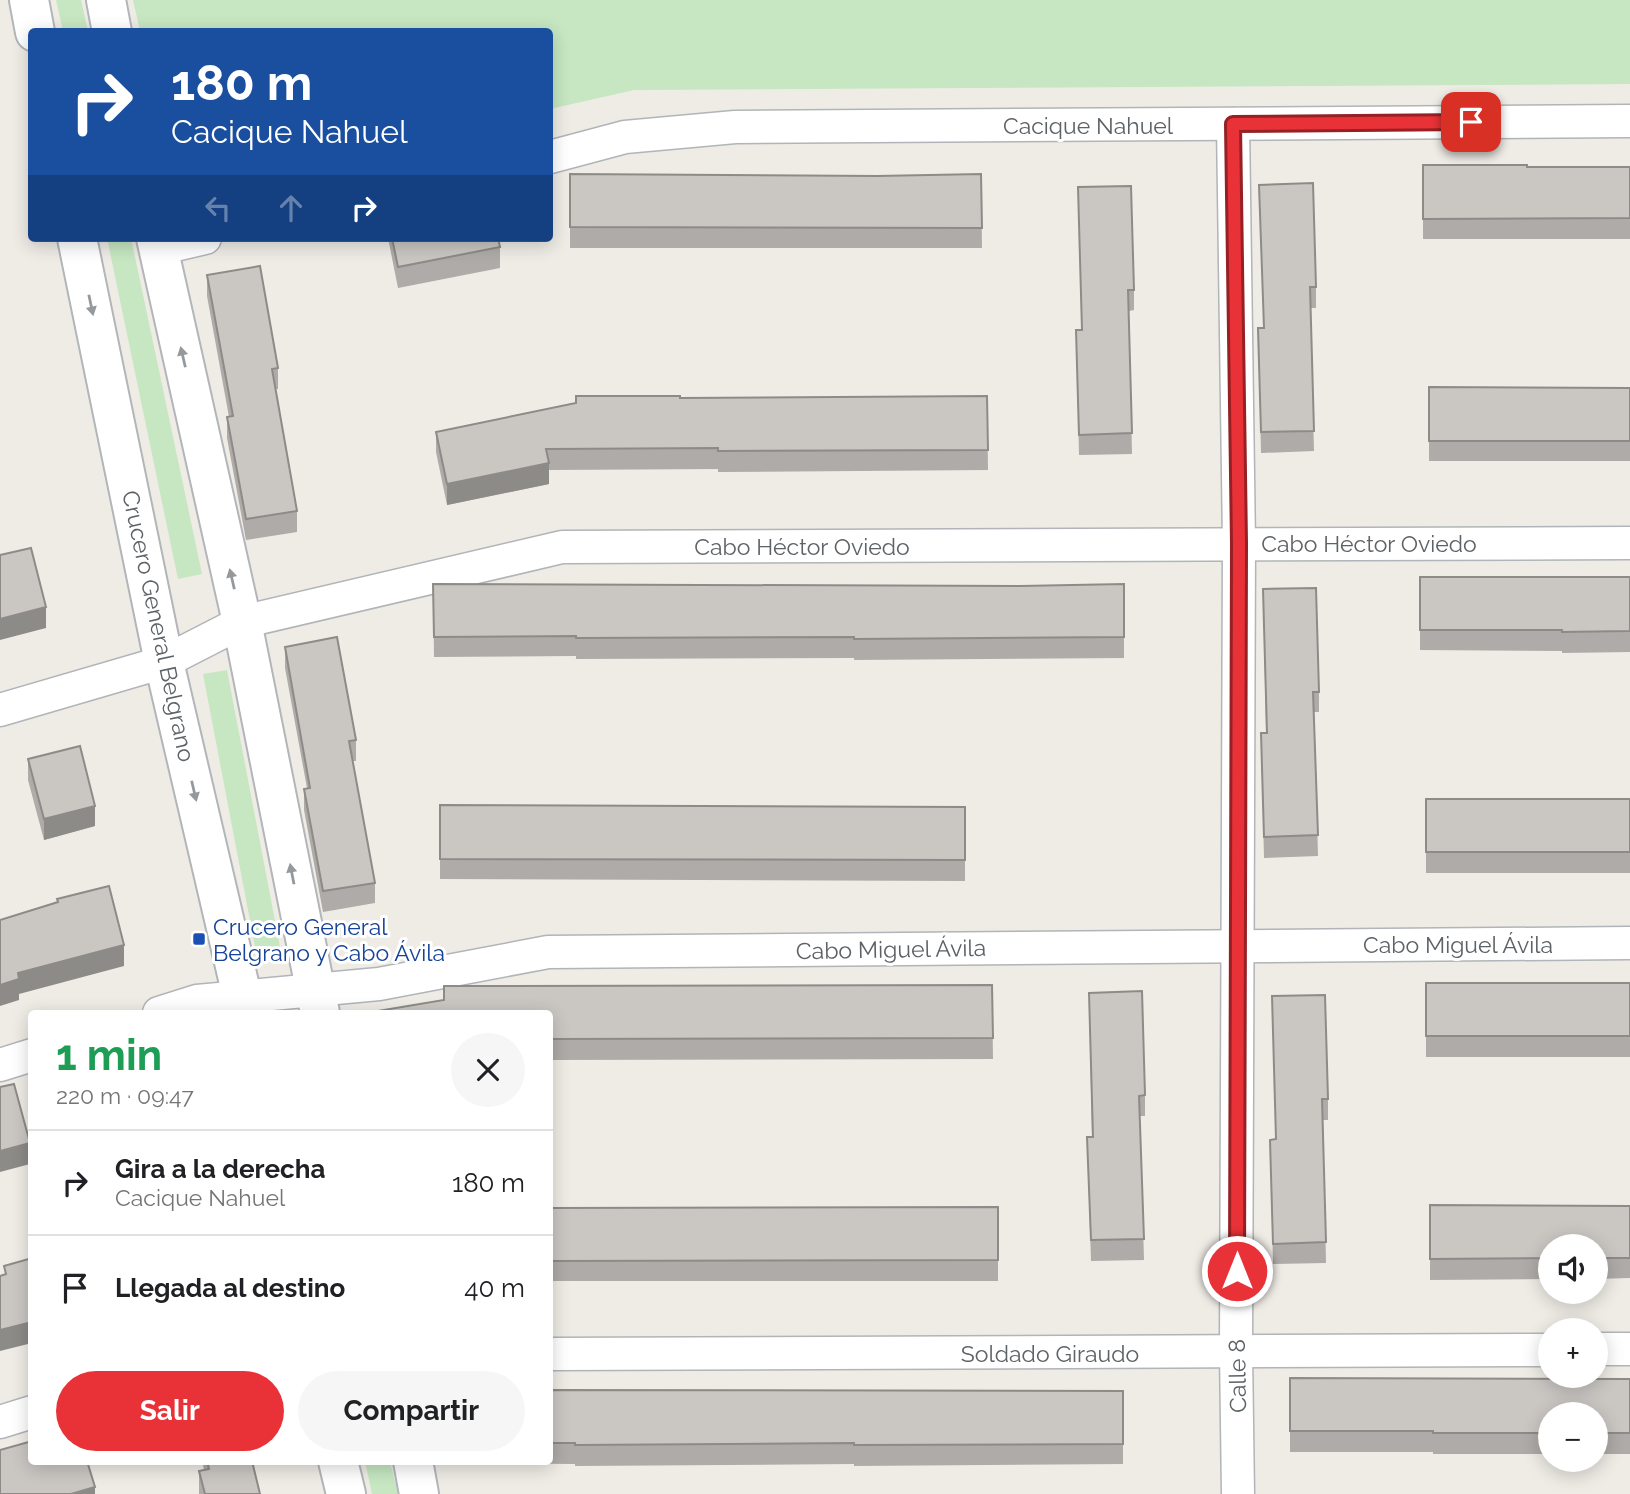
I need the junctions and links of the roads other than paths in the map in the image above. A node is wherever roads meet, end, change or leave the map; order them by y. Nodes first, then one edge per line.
1 (29, 0) edge
2 (106, 0) edge
3 (34, 28) edge
4 (111, 28) edge
5 (1630, 121) edge
6 (1233, 124) junction
7 (553, 156) edge
8 (79, 242) edge
9 (157, 244) edge
10 (1630, 542) edge
11 (1239, 544) junction
12 (242, 622) junction
13 (164, 662) junction
14 (0, 710) edge
15 (1630, 943) edge
16 (1238, 945) junction
17 (318, 1002) edge
18 (244, 1005) edge
19 (168, 1010) edge
20 (28, 1056) edge
21 (0, 1065) edge
22 (1608, 1349) edge
23 (1630, 1349) edge
24 (1538, 1350) edge
25 (1236, 1352) junction
26 (553, 1354) edge
27 (28, 1413) edge
28 (0, 1422) edge
29 (339, 1465) edge
30 (414, 1465) edge
31 (346, 1494) edge
32 (419, 1494) edge
33 (1238, 1494) edge

1 - 3 street
2 - 4 street
5 - 6 street, Cacique Nahuel
6 - 7 street, Cacique Nahuel
6 - 11 street, Calle 8
8 -> 13 street, Crucero General Belgrano
12 -> 9 street
10 - 11 street, Cabo Héctor Oviedo
11 - 12 street, Cabo Héctor Oviedo
11 - 16 street, Calle 8
12 - 13 street, Cabo Héctor Oviedo
17 -> 12 street
13 - 14 street, Cabo Héctor Oviedo
13 -> 18 street, Crucero General Belgrano
15 - 16 street, Cabo Miguel Ávila
16 - 17 street, Cabo Miguel Ávila
16 - 25 street, Calle 8
17 - 18 street, Cabo Miguel Ávila
18 - 19 street, Cabo Miguel Ávila
20 - 21 street
22 - 23 street
24 - 25 street, Soldado Giraudo
25 - 26 street, Soldado Giraudo
25 - 33 street, Calle 8
27 - 28 street
29 - 31 street
30 - 32 street

